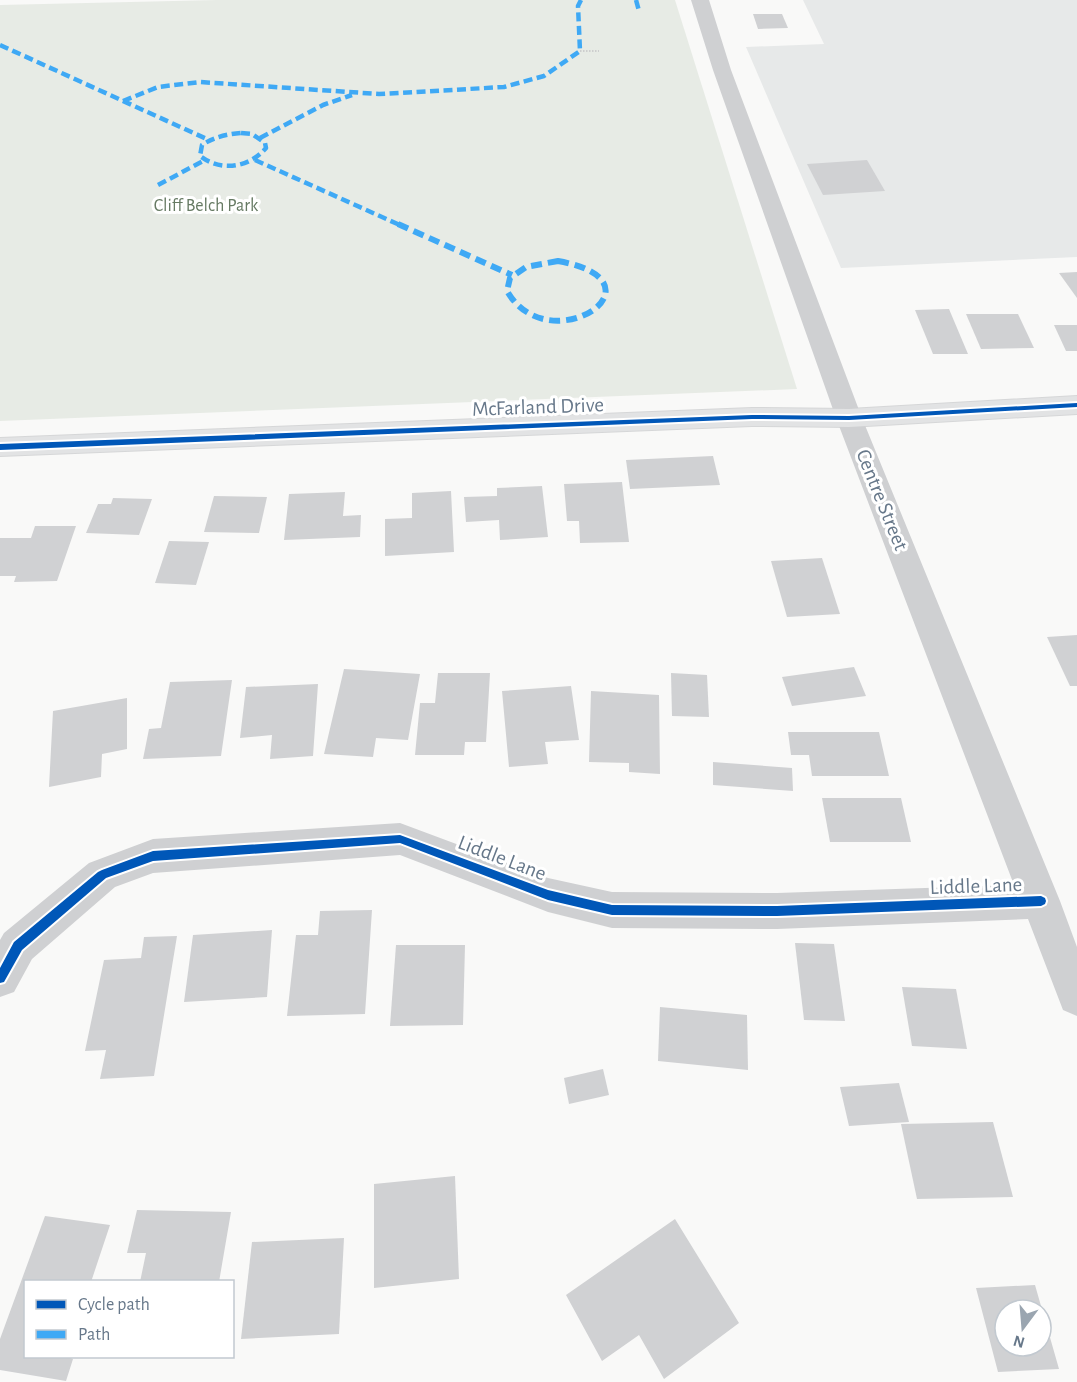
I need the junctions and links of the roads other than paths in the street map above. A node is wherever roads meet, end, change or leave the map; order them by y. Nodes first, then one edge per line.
1 (700, 0) edge
2 (1077, 405) edge
3 (849, 418) junction
4 (0, 447) edge
5 (1041, 901) junction
6 (0, 978) edge
7 (1077, 996) edge

1 - 3 street, Centre Street
2 - 3 street, McFarland Drive
3 - 4 street, McFarland Drive
3 - 5 street, Centre Street
5 - 6 street, Liddle Lane
5 - 7 street, Centre Street

